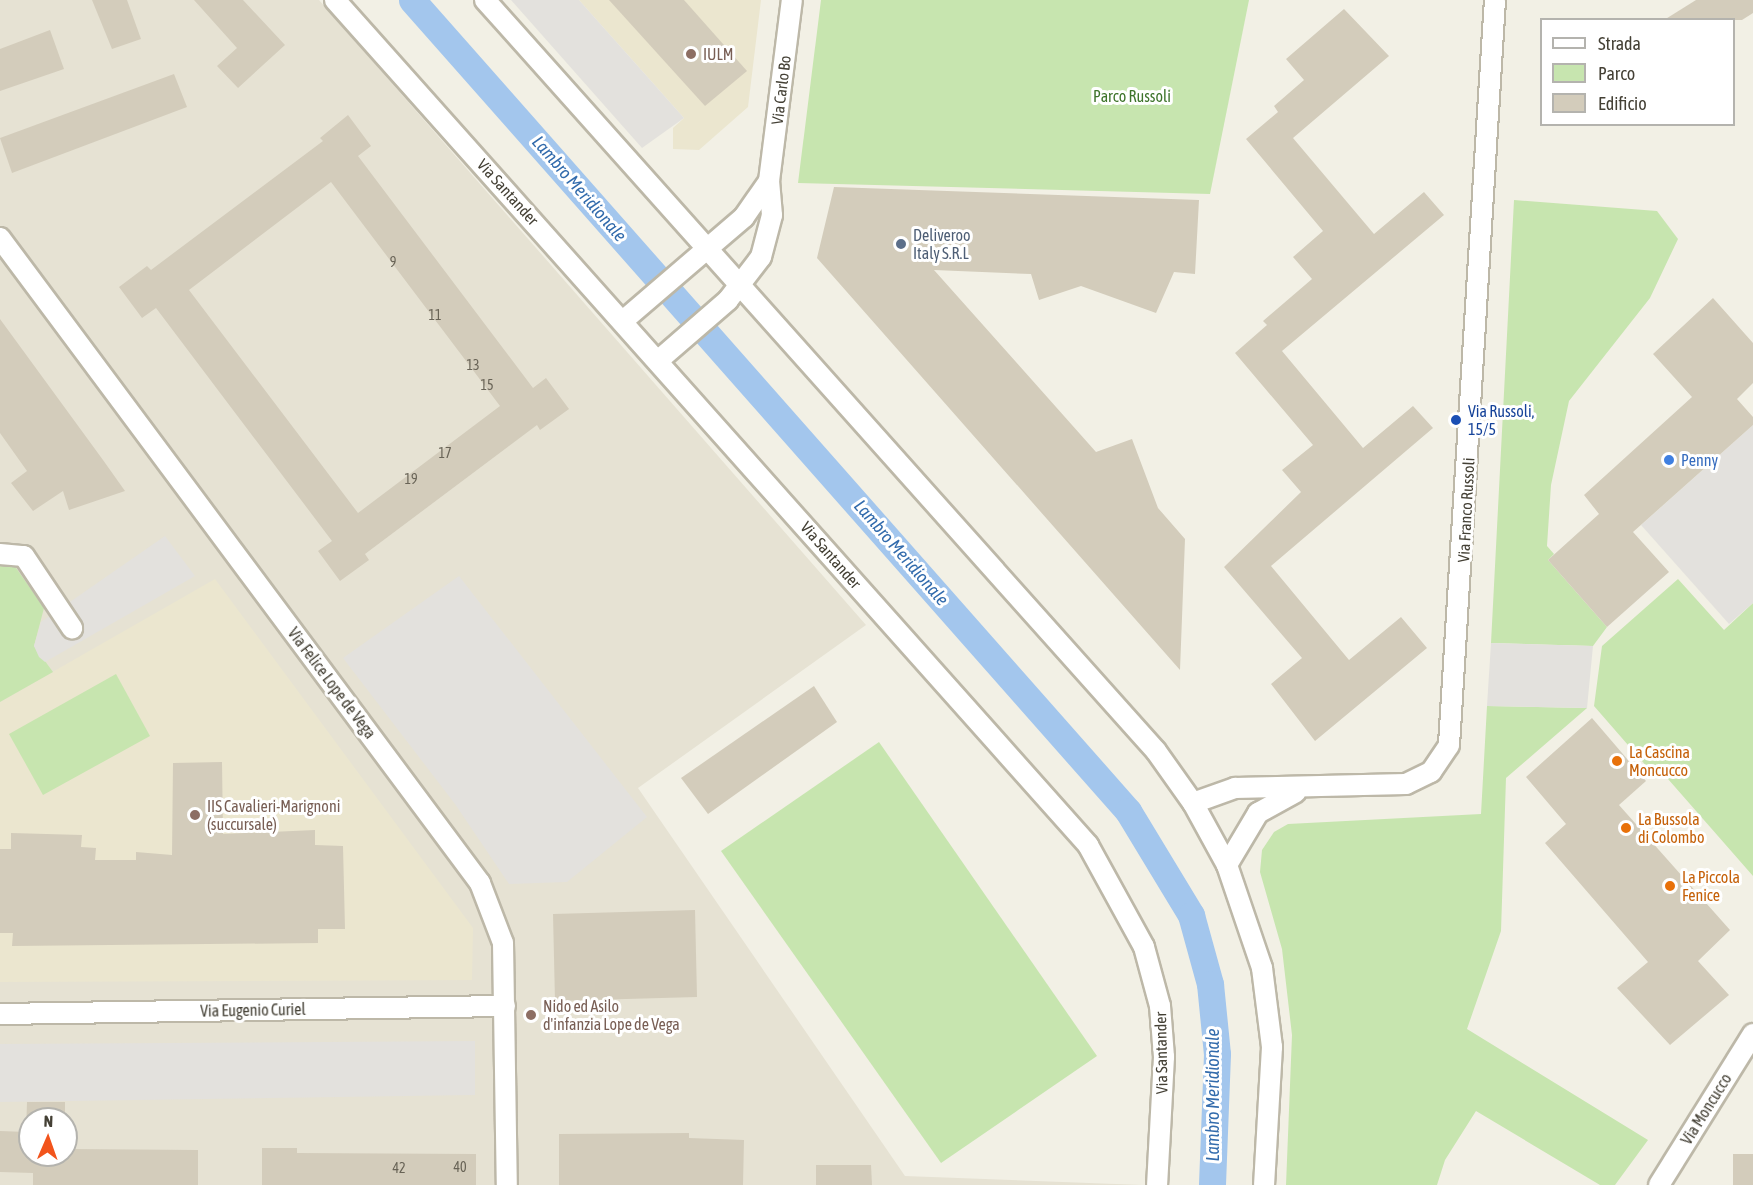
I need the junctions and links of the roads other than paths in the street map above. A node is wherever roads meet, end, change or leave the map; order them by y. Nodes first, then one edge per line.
1 (335, 0) edge
2 (485, 0) edge
3 (792, 0) edge
4 (1495, 0) edge
5 (769, 181) junction
6 (0, 238) edge
7 (699, 253) junction
8 (734, 293) junction
9 (630, 315) junction
10 (666, 354) junction
11 (0, 554) edge
12 (72, 628) dead end
13 (1300, 790) junction
14 (1193, 803) junction
15 (1227, 865) junction
16 (505, 1006) junction
17 (0, 1014) edge
18 (1753, 1034) edge
19 (507, 1185) edge
20 (1157, 1185) edge
21 (1264, 1185) edge
22 (1659, 1185) edge

1 - 9 street, Via Santander
2 - 7 street
3 - 5 street, Via Carlo Bo
4 - 13 street, Via Franco Russoli
5 - 7 street, Via Carlo Bo
5 - 8 street, Via Carlo Bo
6 - 16 street, Via Felice Lope de Vega
7 - 8 street
7 - 9 street, Via Carlo Bo
8 - 10 street
8 - 14 street
9 - 10 street, Via Santander
10 - 20 street, Via Santander
11 - 12 street
13 - 14 street, Via Franco Russoli
13 - 15 street, Via Franco Russoli
14 - 15 street
15 - 21 street
16 - 17 street, Via Eugenio Curiel
16 - 19 street, Via Felice Lope de Vega
18 - 22 street, Via Moncucco

